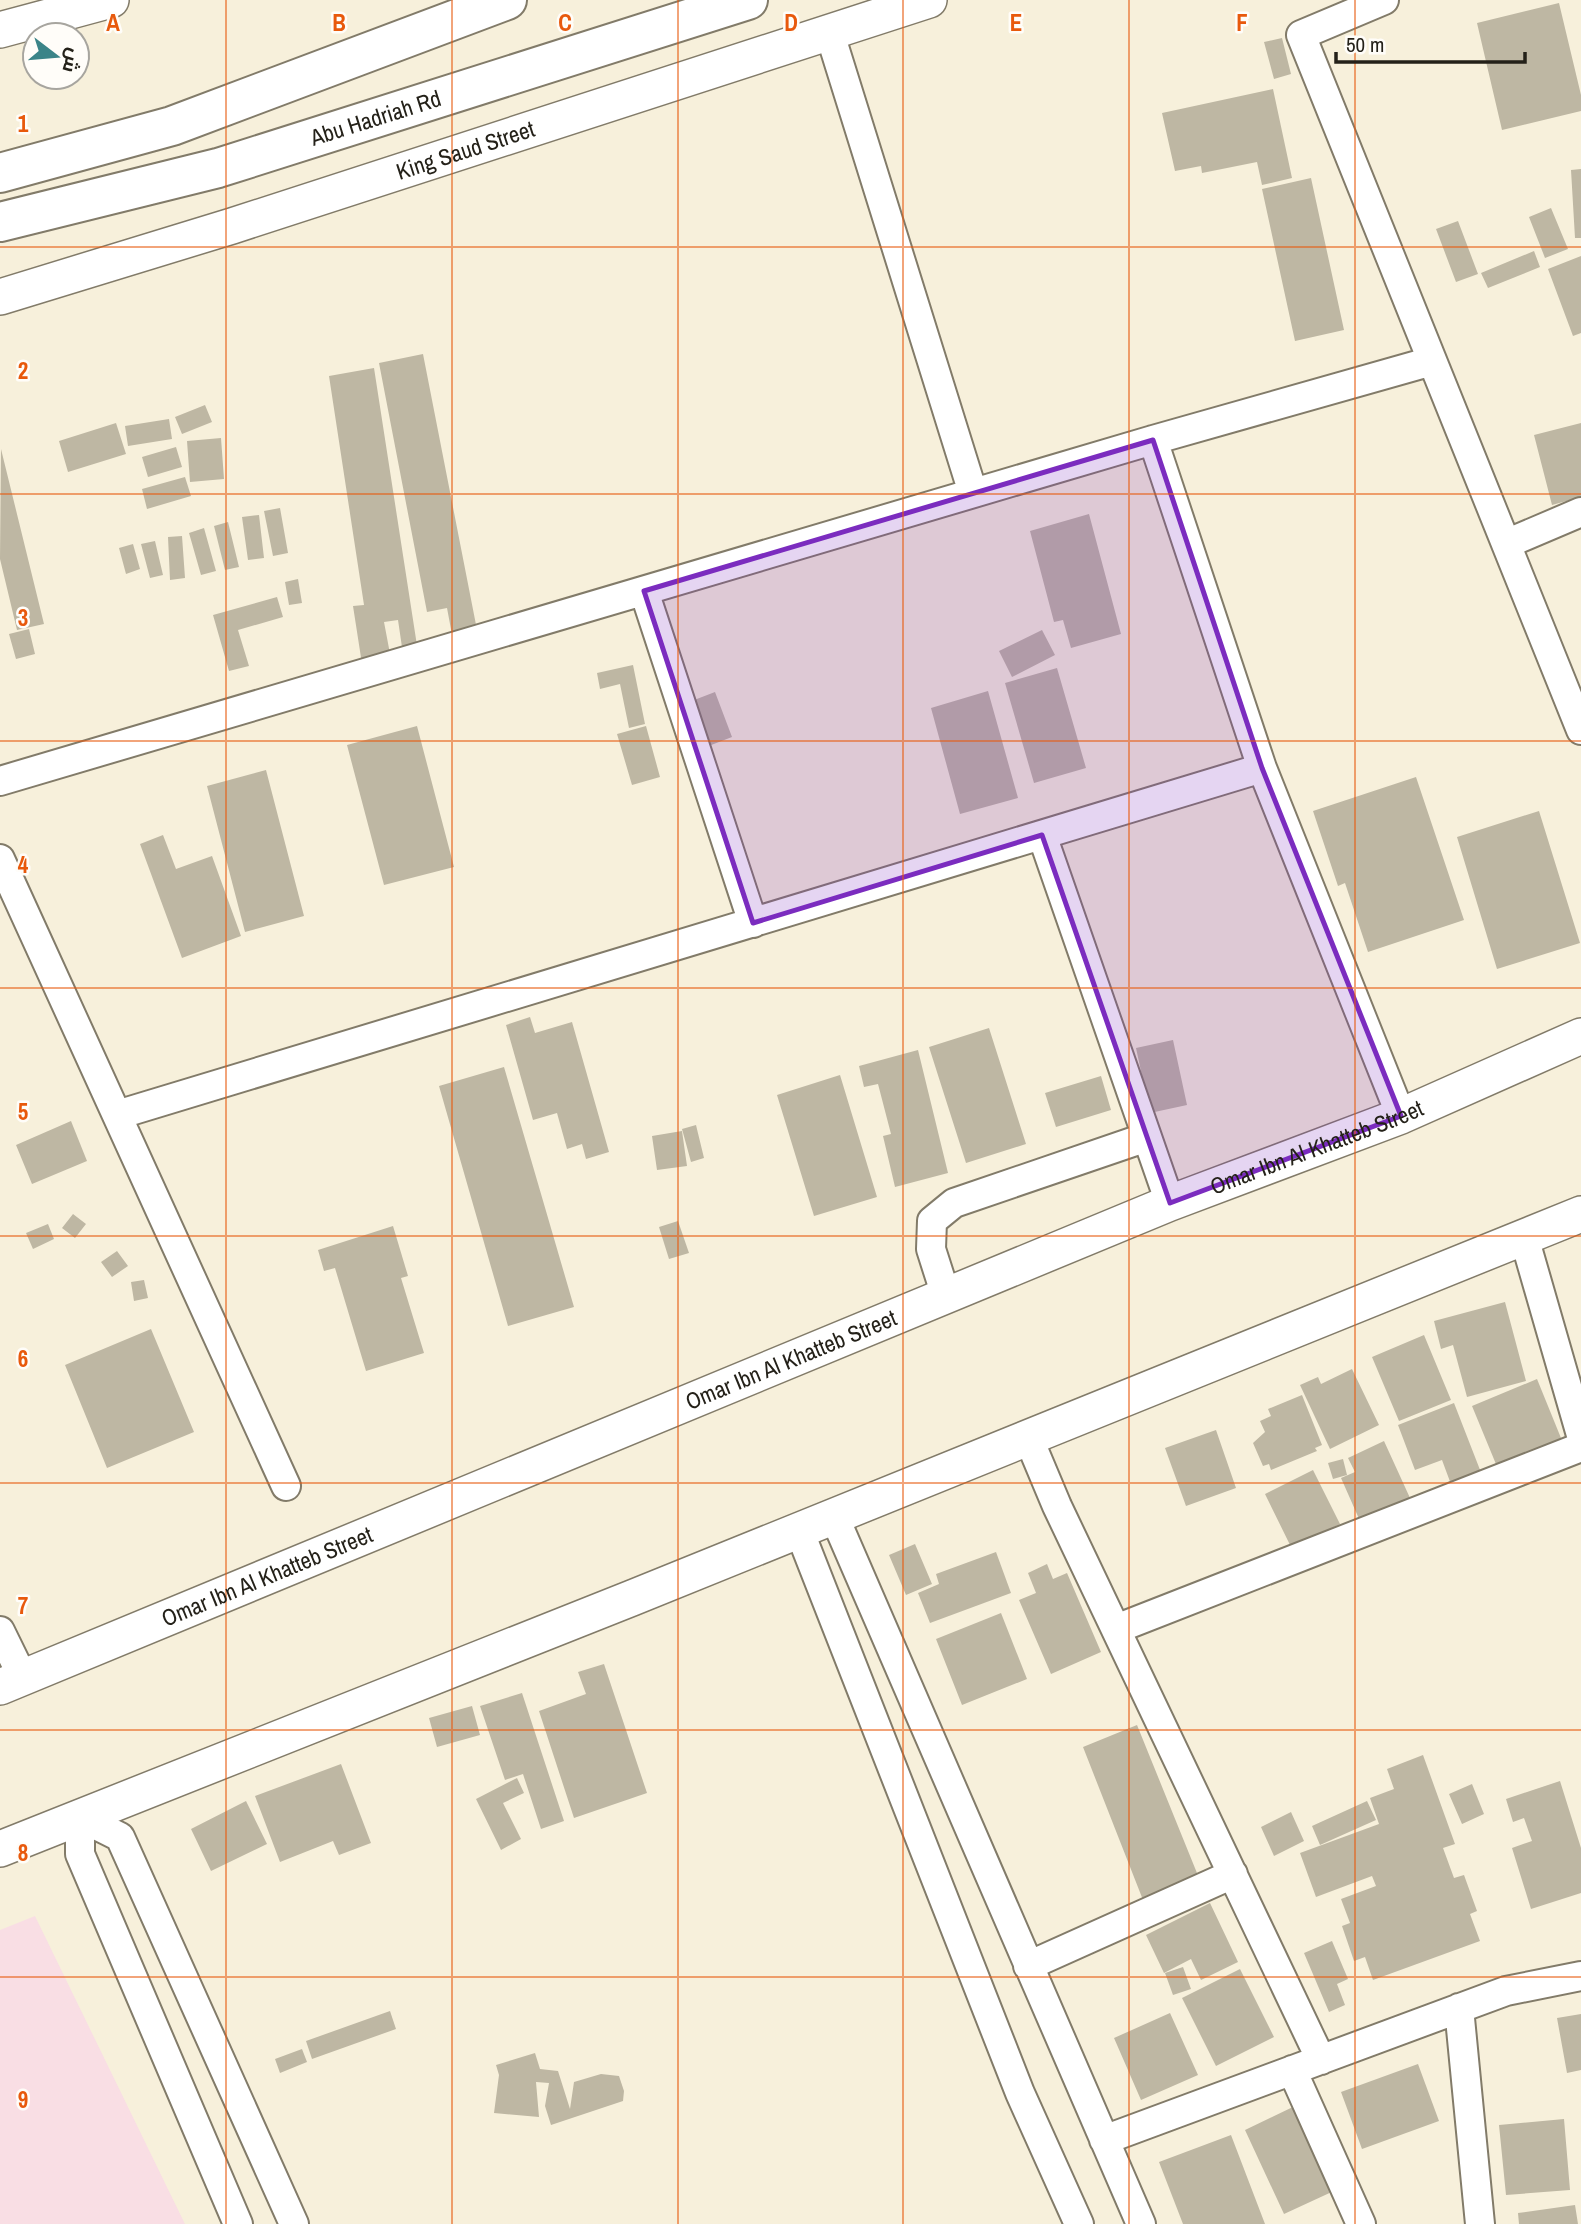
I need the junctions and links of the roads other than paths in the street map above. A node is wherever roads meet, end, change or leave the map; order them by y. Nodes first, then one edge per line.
1 (111, 0) edge
2 (507, 0) edge
3 (748, 0) edge
4 (929, 0) edge
5 (1384, 0) edge
6 (0, 30) edge
7 (830, 34) junction
8 (172, 126) junction
9 (0, 154) edge
10 (0, 173) edge
11 (0, 222) edge
12 (0, 297) edge
13 (1432, 361) junction
14 (1153, 440) junction
15 (973, 493) junction
16 (1581, 512) edge
17 (1506, 544) junction
18 (644, 591) junction
19 (1581, 730) edge
20 (1262, 768) junction
21 (0, 781) edge
22 (1042, 835) junction
23 (0, 859) edge
24 (753, 923) junction
25 (1581, 1037) edge
26 (117, 1115) junction
27 (1401, 1116) junction
28 (1147, 1137) junction
29 (1170, 1203) junction
30 (1581, 1214) edge
31 (1524, 1237) junction
32 (946, 1296) junction
33 (1581, 1436) edge
34 (1028, 1437) junction
35 (1581, 1447) edge
36 (286, 1486) dead end
37 (834, 1516) junction
38 (799, 1530) junction
39 (1116, 1629) junction
40 (0, 1631) edge
41 (11, 1682) edge
42 (80, 1817) junction
43 (0, 1849) edge
44 (1233, 1874) junction
45 (1028, 1966) junction
46 (1581, 1976) edge
47 (1459, 2008) junction
48 (1321, 2060) junction
49 (1292, 2070) junction
50 (1104, 2140) junction
51 (1473, 2220) edge
52 (238, 2224) edge
53 (294, 2224) edge
54 (1079, 2224) edge
55 (1141, 2224) edge
56 (1361, 2224) edge

1 - 6 main road
2 - 8 highway
3 - 11 highway, Abu Hadriah Rd
4 - 7 main road, King Saud Street
5 - 13 street
7 - 12 main road, King Saud Street
7 - 15 street
8 - 9 highway
8 - 10 highway
13 - 14 street
13 - 17 street
14 - 15 street
14 - 20 street
15 - 18 street
16 - 17 street
17 - 19 street
18 - 21 street
18 - 24 street
20 - 22 street
20 - 27 street
22 - 24 street
22 - 28 street
23 - 26 street
24 - 26 street
25 - 27 main road, Omar Ibn Al Khatteb Street
26 - 36 street
27 - 29 main road, Omar Ibn Al Khatteb Street
28 - 29 street
28 - 32 street
29 - 32 main road, Omar Ibn Al Khatteb Street
30 - 31 main road
31 - 33 street
31 - 34 main road
32 - 41 main road, Omar Ibn Al Khatteb Street
34 - 37 main road
34 - 39 street
35 - 39 street
37 - 38 main road
37 - 45 street
38 - 42 main road
38 - 54 street
39 - 44 street
40 - 41 street
42 - 43 main road
42 - 52 street
42 - 53 street
44 - 45 street
44 - 48 street
45 - 50 street
46 - 47 street
47 - 48 street
47 - 51 street
48 - 49 street
49 - 50 street
49 - 56 street
50 - 55 street

